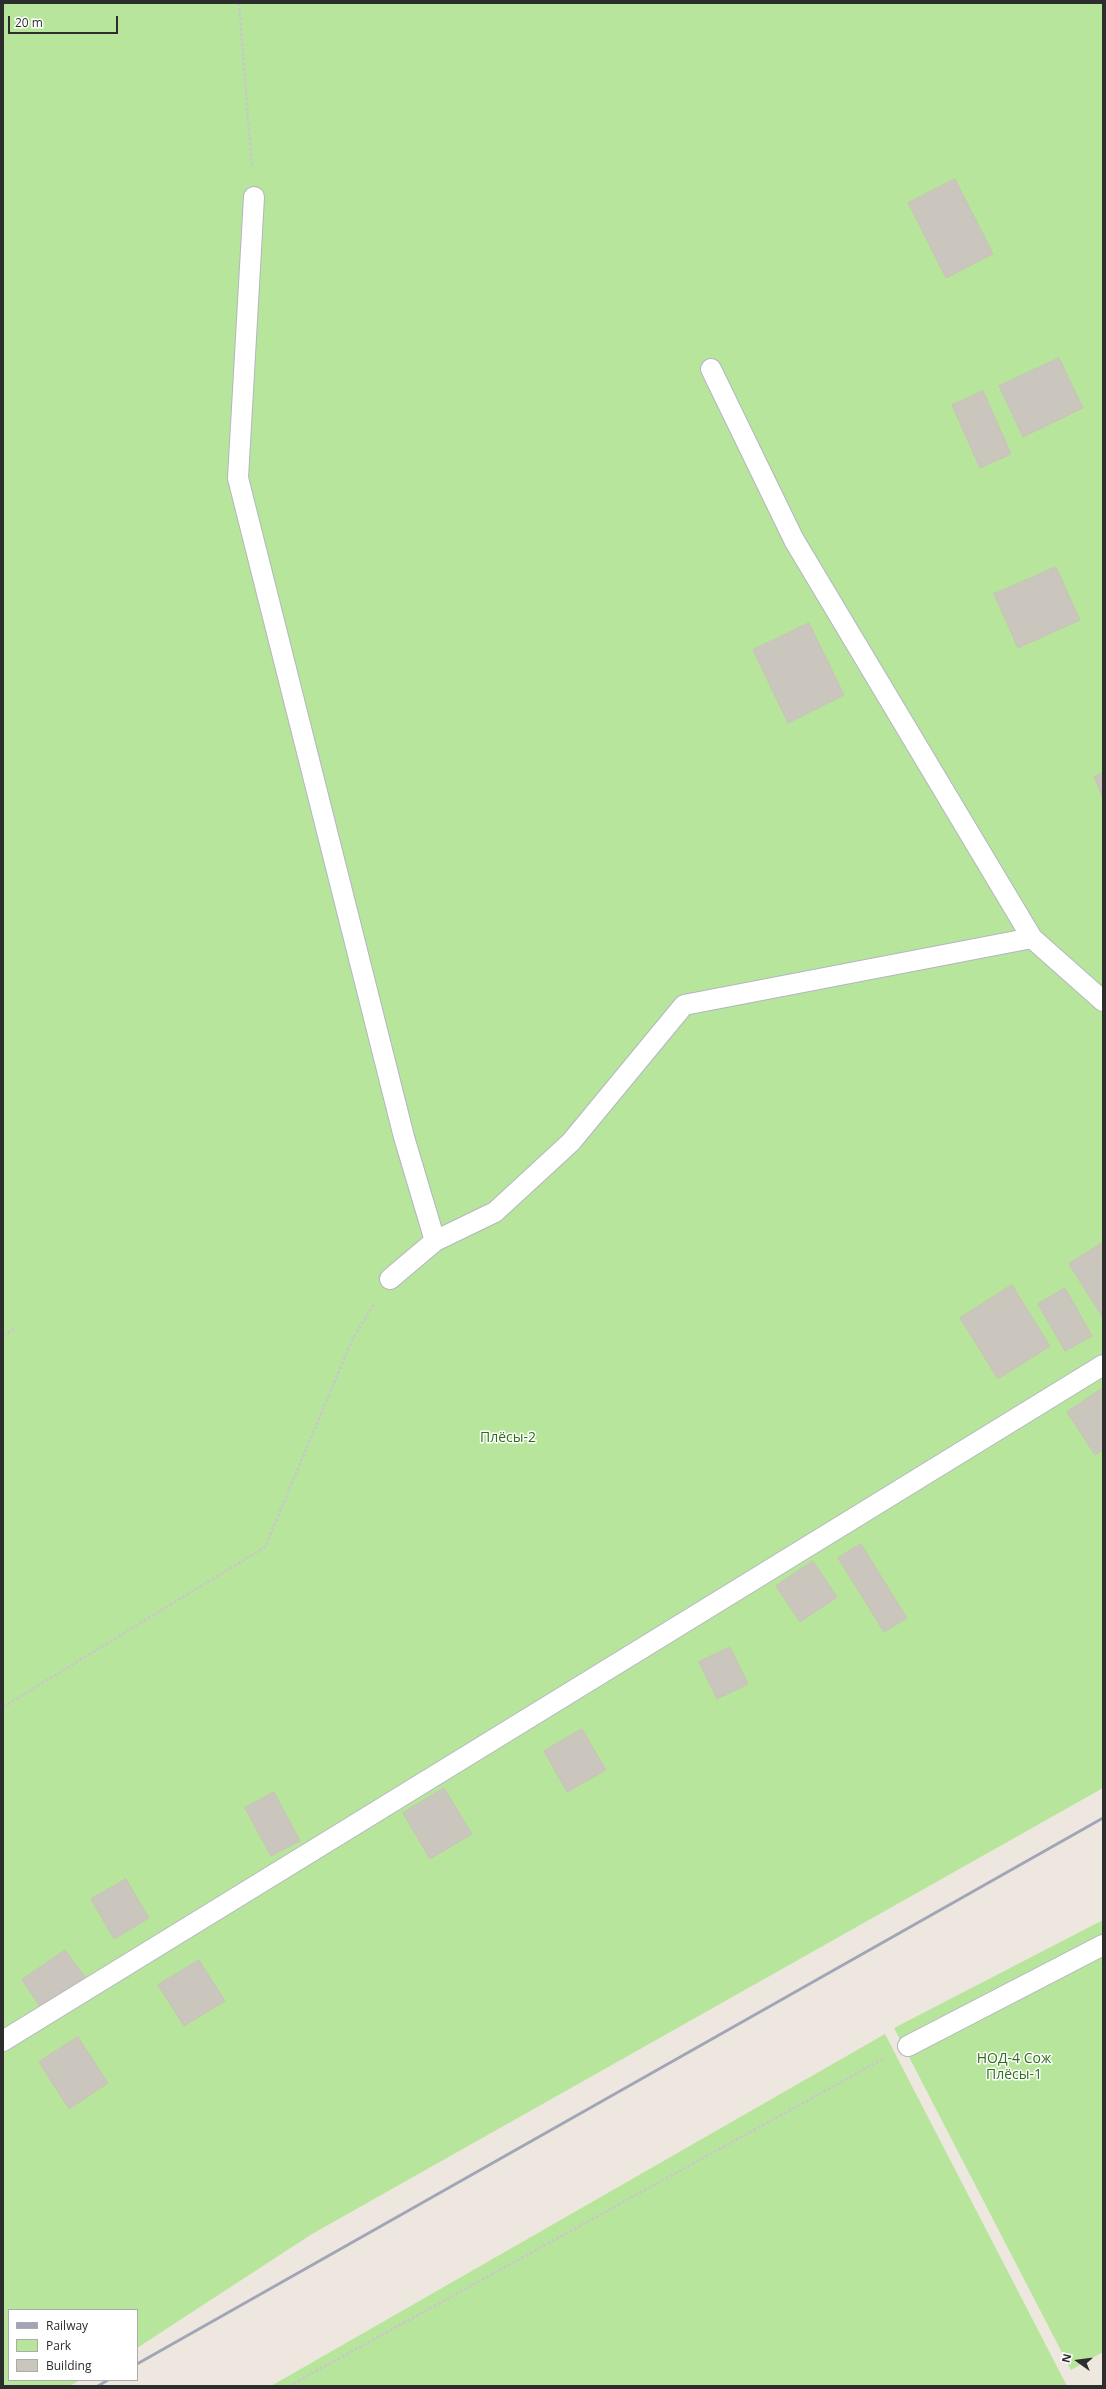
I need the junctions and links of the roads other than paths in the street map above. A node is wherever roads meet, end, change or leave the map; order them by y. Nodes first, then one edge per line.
1 (254, 197) road end
2 (711, 369) dead end
3 (1032, 938) junction
4 (1103, 1001) edge
5 (435, 1241) junction
6 (390, 1279) road end
7 (1103, 1365) edge
8 (1103, 1945) edge
9 (3, 2041) edge
10 (908, 2046) road end

1 - 5 lane
2 - 3 lane
3 - 4 lane
3 - 5 lane
5 - 6 lane
7 - 9 lane
8 - 10 lane

